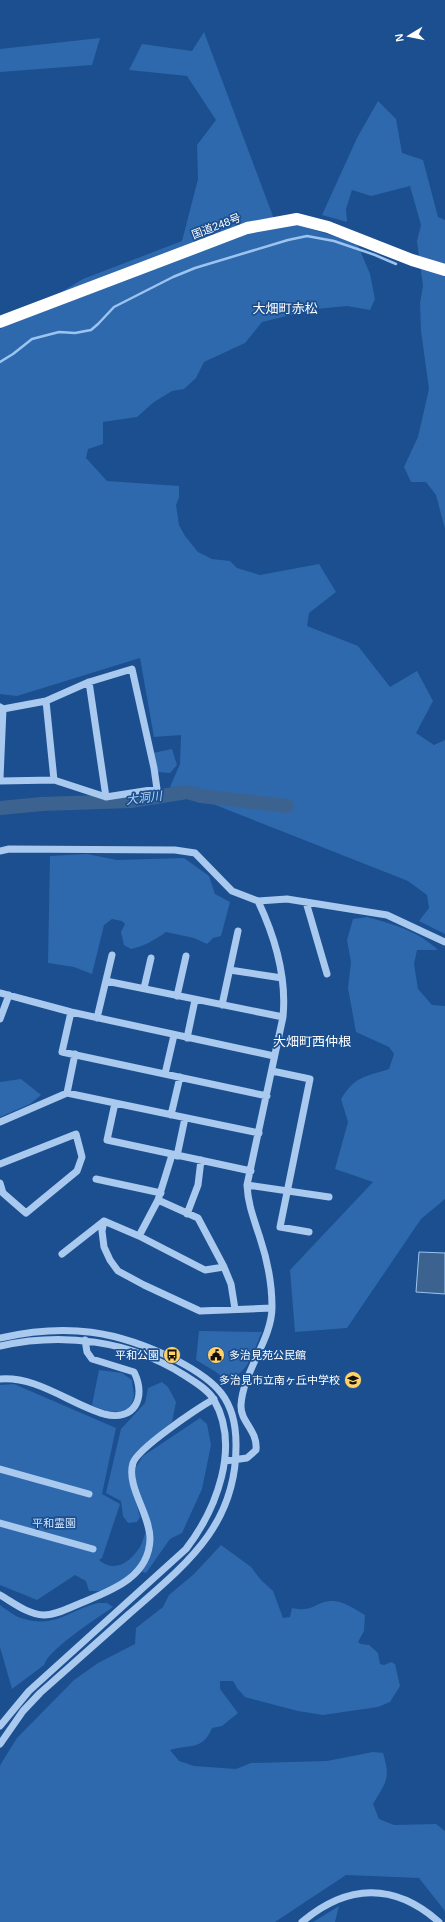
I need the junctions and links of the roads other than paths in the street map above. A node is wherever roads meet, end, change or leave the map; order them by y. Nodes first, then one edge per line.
1 (445, 270) edge
2 (0, 322) edge
3 (89, 682) junction
4 (46, 701) junction
5 (2, 708) edge
6 (0, 778) edge
7 (54, 780) junction
8 (0, 781) edge
9 (106, 797) junction
10 (0, 851) edge
11 (258, 901) junction
12 (306, 902) junction
13 (238, 931) dead end
14 (445, 942) edge
15 (112, 955) dead end
16 (186, 956) dead end
17 (151, 958) dead end
18 (230, 970) junction
19 (327, 974) dead end
20 (282, 978) junction
21 (106, 981) junction
22 (144, 988) junction
23 (0, 993) edge
24 (9, 995) junction
25 (177, 996) junction
26 (195, 1000) junction
27 (222, 1005) junction
28 (71, 1012) junction
29 (283, 1017) junction
30 (97, 1018) junction
31 (0, 1019) edge
32 (174, 1035) junction
33 (187, 1038) junction
34 (75, 1054) junction
35 (274, 1056) junction
36 (272, 1071) junction
37 (166, 1074) junction
38 (180, 1077) junction
39 (67, 1093) junction
40 (267, 1096) junction
41 (115, 1103) junction
42 (171, 1115) junction
43 (185, 1118) junction
44 (0, 1122) edge
45 (259, 1133) junction
46 (175, 1155) junction
47 (200, 1160) junction
48 (0, 1164) edge
49 (250, 1170) junction
50 (96, 1179) dead end
51 (0, 1183) edge
52 (248, 1185) junction
53 (287, 1191) junction
54 (2, 1194) edge
55 (160, 1197) junction
56 (328, 1197) dead end
57 (187, 1214) junction
58 (104, 1221) junction
59 (309, 1232) dead end
60 (139, 1236) junction
61 (62, 1254) dead end
62 (224, 1267) junction
63 (272, 1308) junction
64 (235, 1309) junction
65 (0, 1338) edge
66 (85, 1340) junction
67 (0, 1346) edge
68 (0, 1379) edge
69 (214, 1399) junction
70 (236, 1459) junction
71 (225, 1461) junction
72 (0, 1469) edge
73 (89, 1494) dead end
74 (0, 1523) edge
75 (93, 1549) dead end
76 (0, 1595) edge
77 (0, 1726) edge
78 (0, 1744) edge
79 (302, 1922) edge
80 (439, 1922) edge

1 - 2 highway, 国道248号
3 - 4 street
3 - 9 street
3 - 9 street
4 - 5 street
4 - 7 street
5 - 6 street
7 - 8 street
7 - 9 street
10 - 11 street
11 - 12 street
11 - 20 street
12 - 14 street
12 - 19 street
13 - 18 street
15 - 21 street
16 - 25 street
17 - 22 street
18 - 20 street
18 - 27 street
20 - 29 street
21 - 22 street
21 - 30 street
22 - 25 street
23 - 24 street
24 - 28 street
24 - 31 street
25 - 26 street
26 - 27 street
26 - 33 street
27 - 29 street
28 - 30 street
28 - 34 street
29 - 35 street
30 - 32 street
32 - 33 street
32 - 37 street
33 - 35 street
34 - 37 street
34 - 39 street
35 - 36 street
36 - 40 street
36 - 53 street
37 - 38 street
38 - 40 street
38 - 42 street
39 - 41 street
39 - 44 street
40 - 45 street
41 - 42 street
41 - 46 street
42 - 43 street
43 - 45 street
43 - 46 street
45 - 49 street
46 - 47 street
46 - 55 street
47 - 49 street
47 - 57 street
48 - 54 street
49 - 52 street
50 - 55 street
51 - 54 street
52 - 53 street
52 - 63 street
53 - 56 street
53 - 59 street
55 - 57 street
55 - 60 street
57 - 62 street
58 - 60 street
58 - 61 street
58 - 64 street
60 - 62 street
62 - 64 street
63 - 64 street
63 - 70 street
65 - 70 street
66 - 67 street
66 - 68 street
66 - 69 street
69 - 71 street
69 - 76 street
70 - 71 street
70 - 78 street
71 - 77 street
72 - 73 street
74 - 75 street
79 - 80 street

